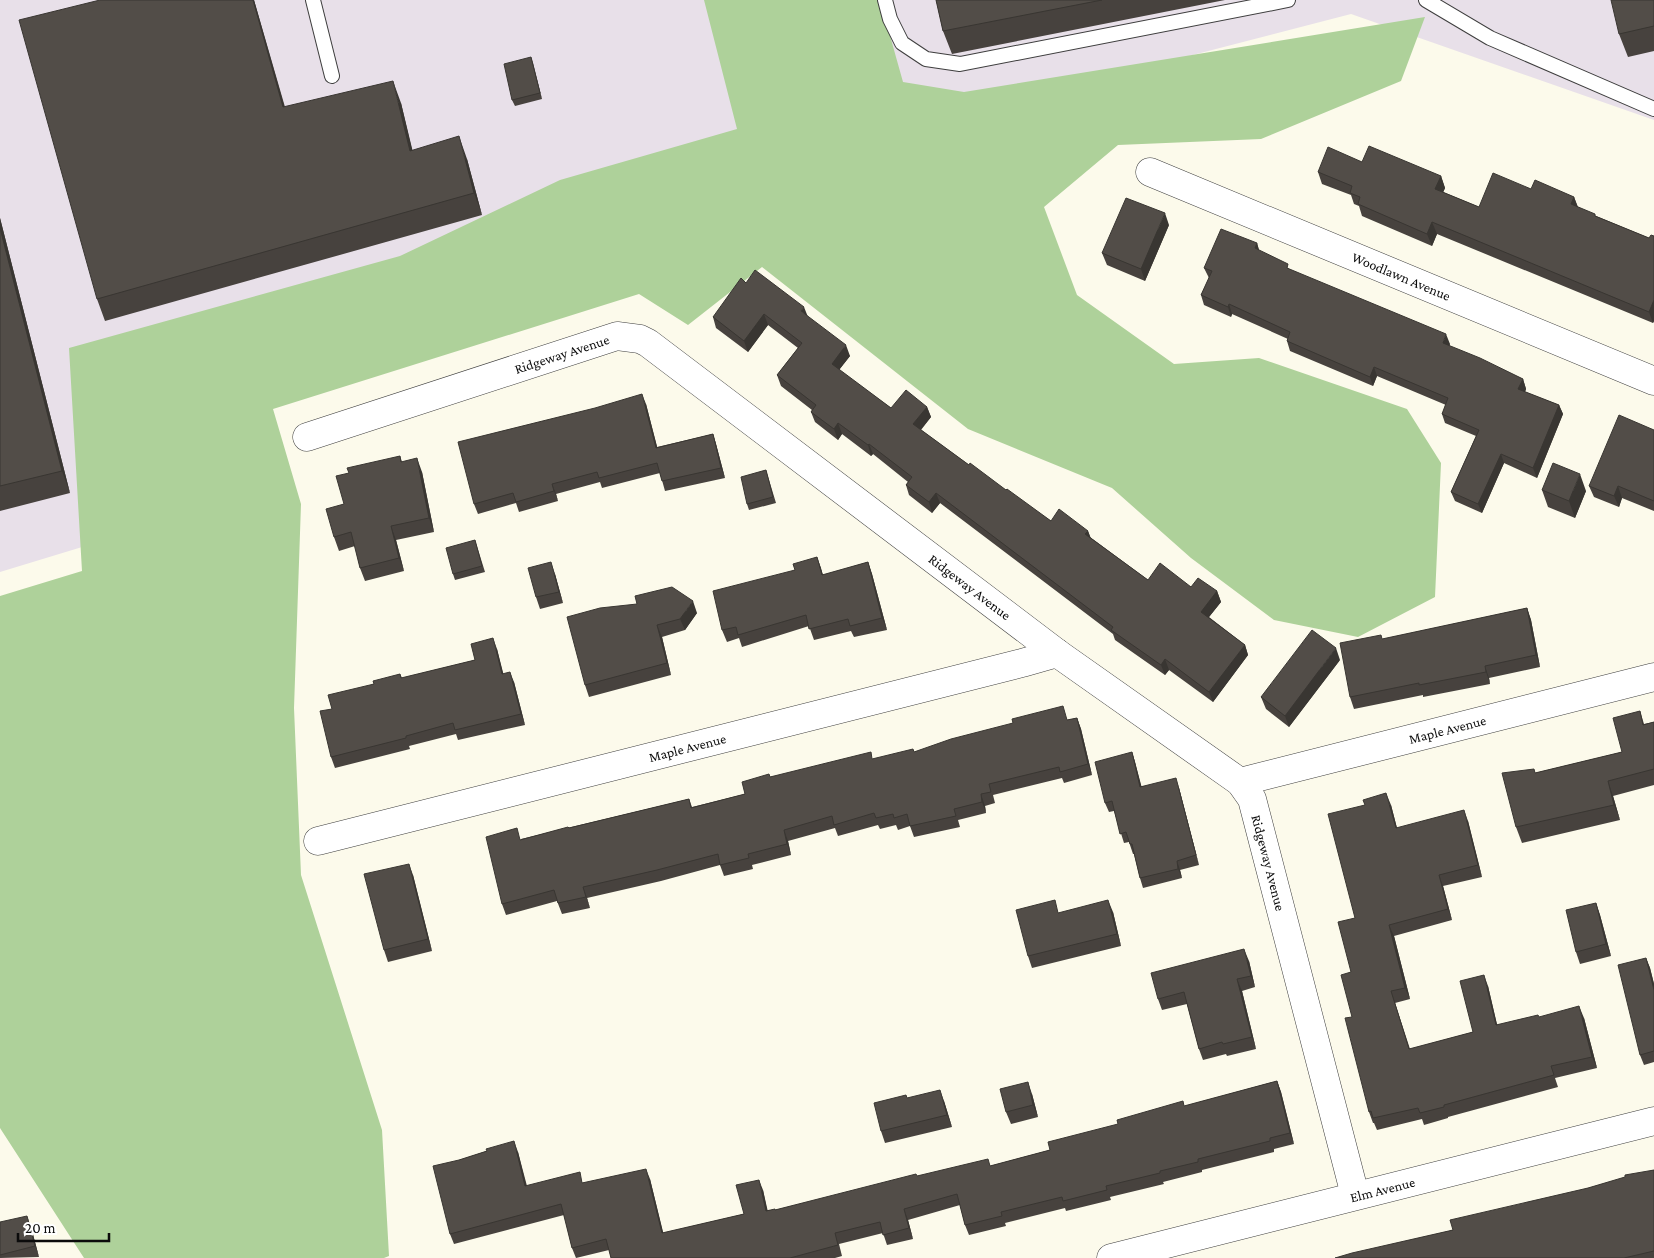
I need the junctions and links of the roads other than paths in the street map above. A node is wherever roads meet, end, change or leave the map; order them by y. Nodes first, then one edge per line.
1 (313, 0) edge
2 (886, 0) edge
3 (1288, 0) edge
4 (1426, 0) edge
5 (332, 76) dead end
6 (1654, 109) edge
7 (1150, 172) dead end
8 (1654, 381) edge
9 (307, 437) dead end
10 (1057, 652) junction
11 (1654, 677) edge
12 (1240, 782) junction
13 (318, 841) dead end
14 (1654, 1122) edge
15 (1355, 1196) junction
16 (1111, 1258) edge

1 - 5 lane
2 - 3 lane
4 - 6 lane
7 - 8 street, Woodlawn Avenue
9 - 10 street, Ridgeway Avenue
10 - 12 street, Ridgeway Avenue
10 - 13 street, Maple Avenue
11 - 12 street, Maple Avenue
12 - 15 street, Ridgeway Avenue
14 - 15 street, Elm Avenue
15 - 16 street, Elm Avenue

